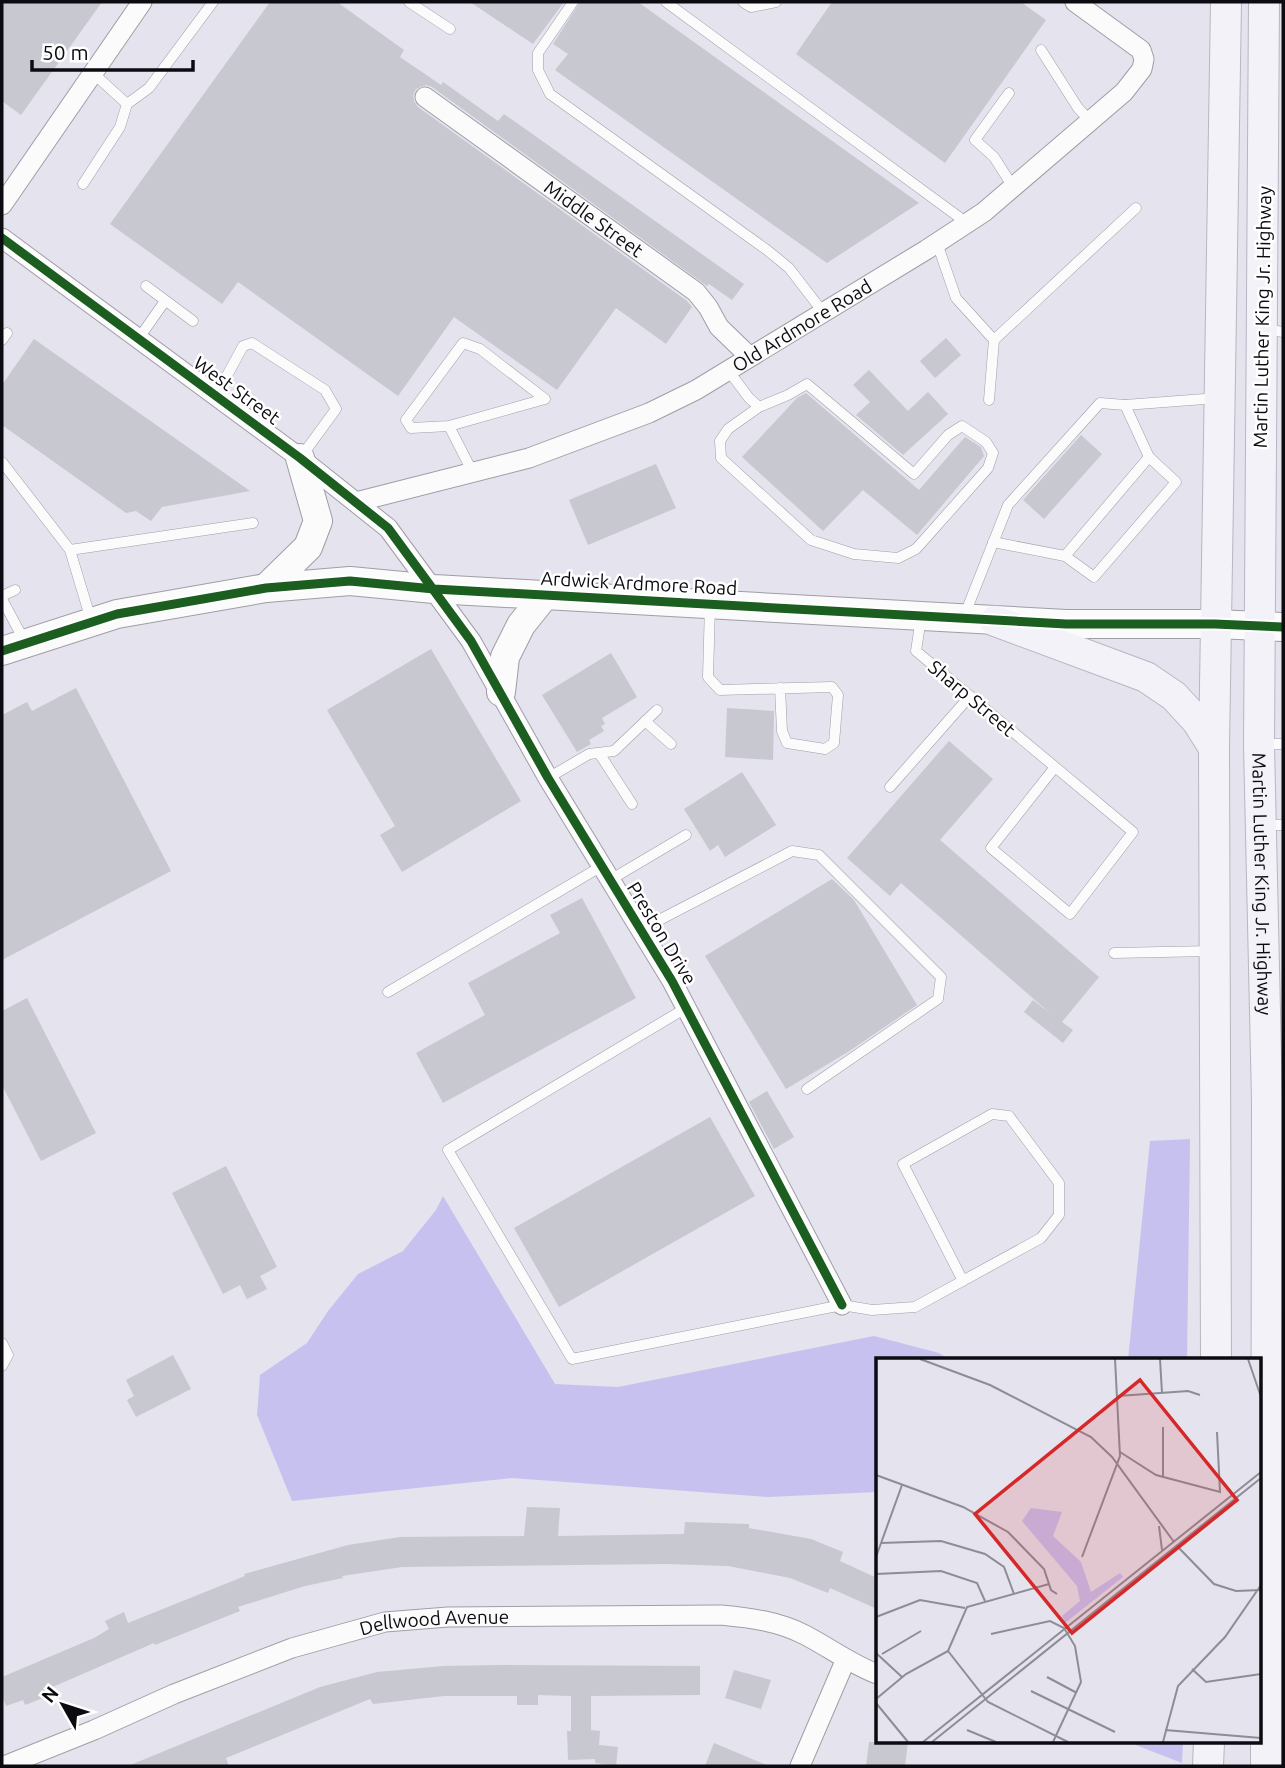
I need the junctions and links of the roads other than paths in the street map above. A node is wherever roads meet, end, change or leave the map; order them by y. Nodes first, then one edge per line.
1 (142, 2) edge
2 (214, 2) edge
3 (409, 2) edge
4 (573, 2) edge
5 (666, 2) edge
6 (743, 2) edge
7 (776, 2) edge
8 (1076, 2) edge
9 (1226, 2) edge
10 (1264, 2) edge
11 (450, 29) dead end
12 (1041, 50) dead end
13 (93, 73) junction
14 (1009, 93) dead end
15 (425, 97) dead end
16 (127, 104) junction
17 (1091, 122) junction
18 (83, 184) dead end
19 (1013, 187) junction
20 (2, 205) edge
21 (1136, 208) dead end
22 (967, 223) junction
23 (2, 238) edge
24 (937, 243) junction
25 (146, 286) dead end
26 (165, 301) junction
27 (823, 313) junction
28 (193, 321) dead end
29 (1272, 330) edge
30 (139, 338) junction
31 (994, 340) junction
32 (750, 356) junction
33 (728, 369) junction
34 (216, 396) junction
35 (1218, 398) junction
36 (989, 400) dead end
37 (1125, 405) junction
38 (759, 407) junction
39 (449, 426) junction
40 (1149, 457) junction
41 (300, 458) junction
42 (2, 462) edge
43 (474, 473) junction
44 (356, 502) junction
45 (253, 523) dead end
46 (993, 542) junction
47 (70, 550) junction
48 (1065, 556) junction
49 (266, 588) junction
50 (434, 589) junction
51 (15, 590) dead end
52 (545, 595) junction
53 (2, 598) edge
54 (710, 605) junction
55 (921, 616) junction
56 (963, 618) junction
57 (996, 621) junction
58 (92, 624) junction
59 (1215, 624) junction
60 (1271, 627) edge
61 (14, 647) edge
62 (780, 688) junction
63 (501, 692) junction
64 (970, 696) junction
65 (657, 710) dead end
66 (645, 721) junction
67 (671, 744) dead end
68 (1271, 744) edge
69 (1214, 748) junction
70 (599, 753) junction
71 (1055, 768) junction
72 (548, 778) junction
73 (890, 786) dead end
74 (632, 804) dead end
75 (1272, 825) edge
76 (686, 835) dead end
77 (606, 873) junction
78 (640, 930) junction
79 (1215, 951) junction
80 (1114, 953) dead end
81 (388, 992) dead end
82 (686, 1009) junction
83 (807, 1088) dead end
84 (963, 1281) junction
85 (842, 1305) junction
86 (2, 1343) edge
87 (1216, 1358) edge
88 (2, 1366) edge
89 (845, 1659) junction
90 (876, 1674) edge
91 (1209, 1744) edge
92 (4, 1766) edge
93 (800, 1766) edge
94 (1208, 1766) edge
95 (1266, 1766) edge

1 - 13 street
2 - 16 lane
3 - 11 lane
4 - 27 lane
5 - 22 lane
6 - 7 lane
8 - 17 street, Old Ardmore Road
9 - 35 main road
10 - 29 main road, Martin Luther King Jr. Highway
12 - 17 lane
13 - 16 lane
13 - 20 street
14 - 19 lane
15 - 32 street, Middle Street
16 - 18 lane
17 - 19 street, Old Ardmore Road
19 - 22 street, Old Ardmore Road
21 - 31 lane
22 - 24 street, Old Ardmore Road
23 - 30 street, West Street
24 - 27 street, Old Ardmore Road
24 - 31 lane
25 - 26 lane
26 - 28 lane
26 - 30 lane
27 - 32 street, Old Ardmore Road
29 - 60 main road, Martin Luther King Jr. Highway
30 - 34 street, West Street
31 - 36 lane
32 - 33 street, Old Ardmore Road
33 - 38 lane
33 - 43 street, Old Ardmore Road
34 - 41 street, West Street
34 - 41 lane
35 - 37 lane
35 - 59 main road
37 - 40 lane
37 - 46 lane
38 - 38 lane
39 - 39 lane
39 - 43 lane
40 - 48 lane
40 - 48 lane
41 - 44 street, West Street
41 - 49 main road
42 - 47 lane
43 - 44 street, Old Ardmore Road
44 - 50 street, West Street
45 - 47 lane
46 - 48 lane
46 - 56 lane
47 - 58 lane
49 - 50 main road, Ardwick Ardmore Road
49 - 58 main road, Ardwick Ardmore Road
50 - 52 main road, Ardwick Ardmore Road
50 - 63 street, Preston Drive
51 - 53 lane
52 - 54 main road, Ardwick Ardmore Road
52 - 63 main road
53 - 61 lane
54 - 55 main road, Ardwick Ardmore Road
54 - 62 lane
55 - 56 main road, Ardwick Ardmore Road
55 - 64 lane, Sharp Street
56 - 57 main road, Ardwick Ardmore Road
57 - 59 main road, Ardwick Ardmore Road
57 - 69 main road
58 - 61 main road, Ardwick Ardmore Road
59 - 60 main road, Ardwick Ardmore Road
59 - 69 main road
60 - 68 main road, Martin Luther King Jr. Highway
62 - 62 lane
63 - 72 street, Preston Drive
64 - 71 lane, Sharp Street
64 - 73 lane
65 - 66 lane
66 - 67 lane
66 - 70 lane
68 - 75 main road, Martin Luther King Jr. Highway
69 - 79 main road
70 - 72 lane
70 - 74 lane
71 - 71 lane, Sharp Street
72 - 77 street, Preston Drive
75 - 95 main road, Martin Luther King Jr. Highway
76 - 77 lane
77 - 78 street, Preston Drive
77 - 81 lane
78 - 82 street, Preston Drive
78 - 83 lane
79 - 80 lane
79 - 87 main road
82 - 85 street, Preston Drive
82 - 85 lane
84 - 84 lane
84 - 85 lane
86 - 88 lane
89 - 90 street, Dellwood Avenue
89 - 92 street, Dellwood Avenue
89 - 93 street
91 - 94 main road

